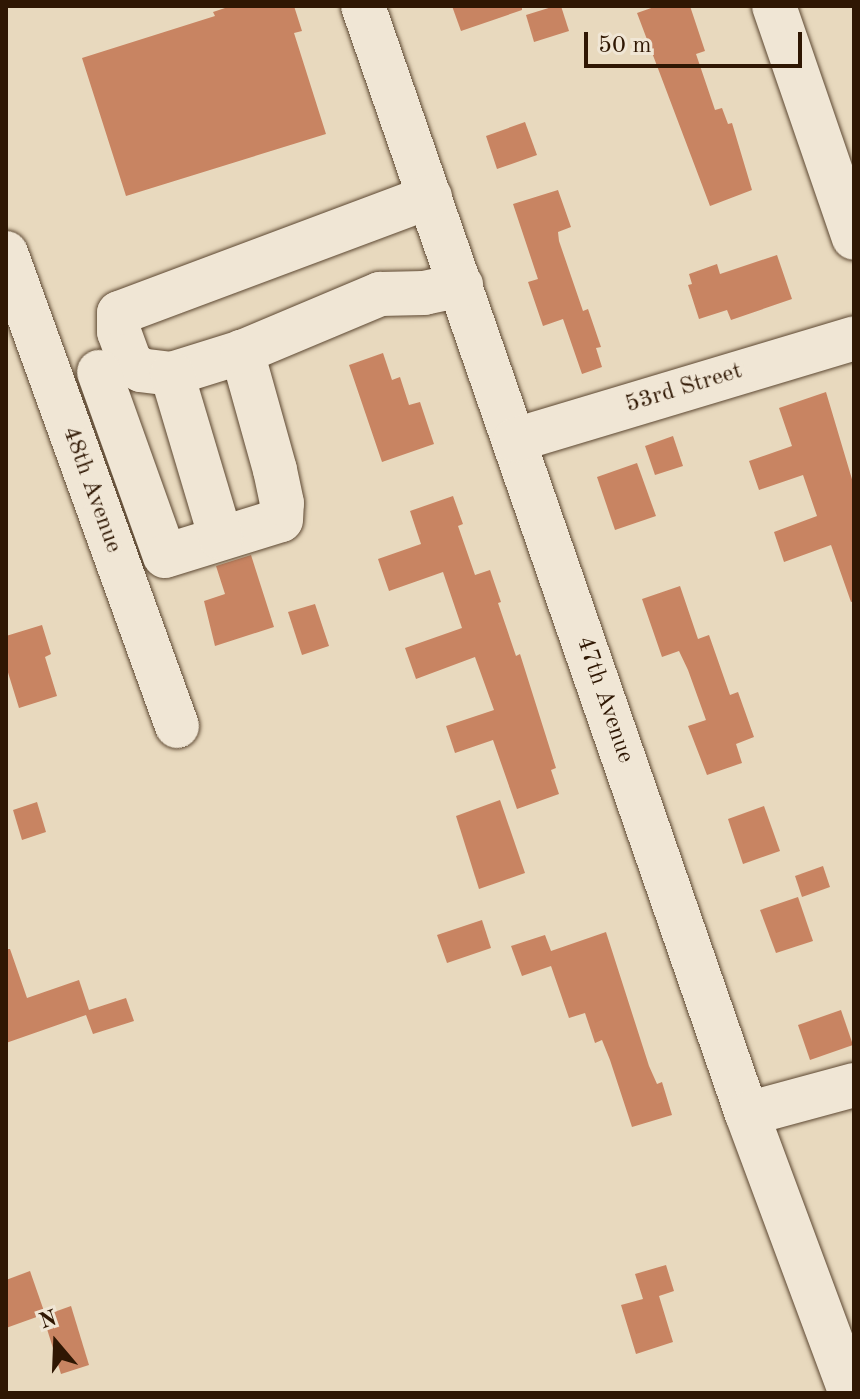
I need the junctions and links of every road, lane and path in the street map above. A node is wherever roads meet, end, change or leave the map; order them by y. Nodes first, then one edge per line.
1 (363, 6) edge
2 (774, 6) edge
3 (430, 197) junction
4 (854, 238) edge
5 (6, 253) edge
6 (461, 285) junction
7 (854, 338) edge
8 (242, 352) junction
9 (115, 367) junction
10 (172, 374) junction
11 (53, 383) junction
12 (515, 440) junction
13 (221, 538) junction
14 (177, 726) dead end
15 (854, 1085) edge
16 (747, 1114) junction
17 (851, 1393) edge

1 - 3 street, 47th Avenue
2 - 4 street
3 - 6 street, 47th Avenue
3 - 9 street
5 - 11 street, 48th Avenue
6 - 8 street
6 - 12 street, 47th Avenue
7 - 12 street, 53rd Street
8 - 10 street
8 - 13 street
9 - 10 street
9 - 11 street
9 - 13 street
10 - 13 street
11 - 14 street, 48th Avenue
12 - 16 street, 47th Avenue
15 - 16 street
16 - 17 street, 47th Avenue

